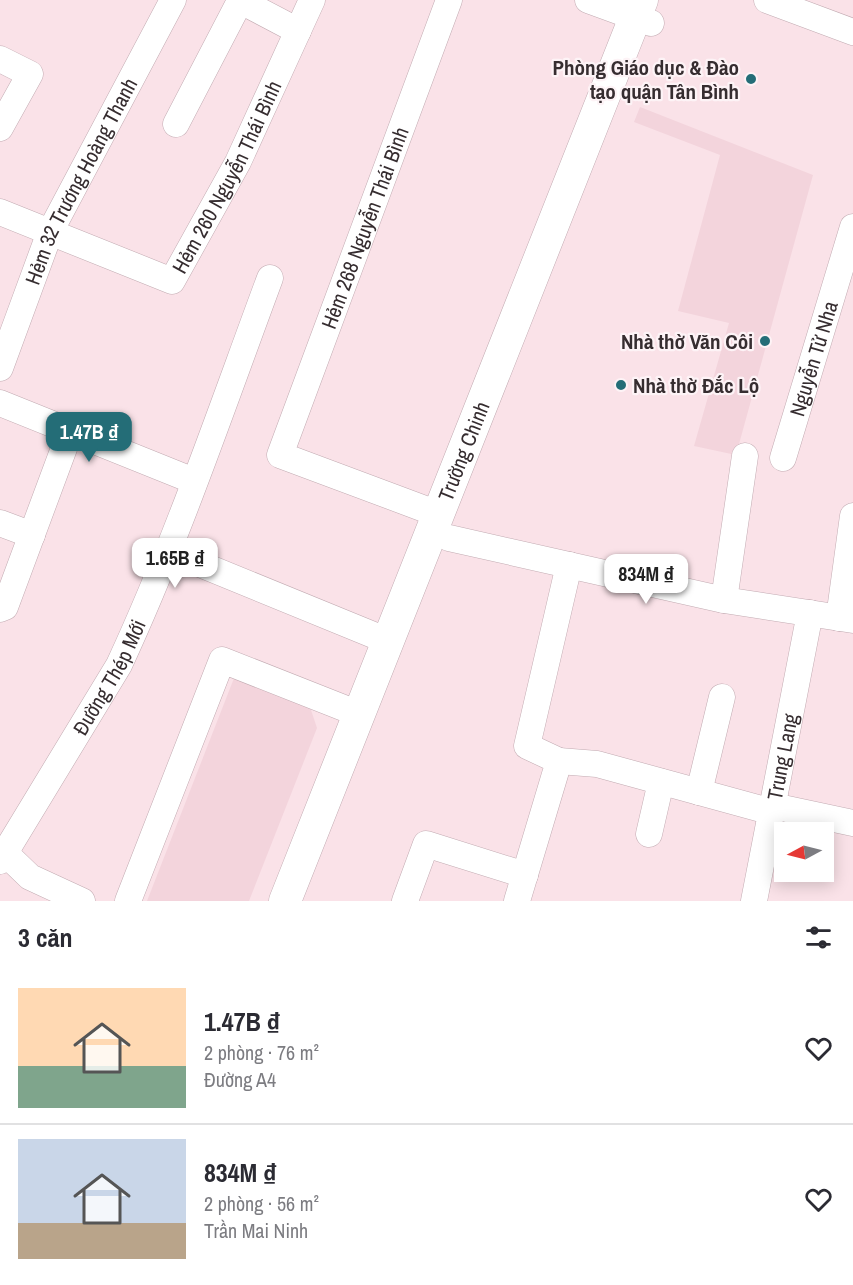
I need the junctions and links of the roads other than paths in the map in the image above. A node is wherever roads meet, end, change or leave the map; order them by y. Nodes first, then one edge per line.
1 (173, 0) edge
2 (239, 0) edge
3 (312, 0) edge
4 (448, 0) edge
5 (588, 0) edge
6 (767, 0) edge
7 (647, 10) edge
8 (298, 31) junction
9 (853, 32) edge
10 (0, 59) edge
11 (176, 124) dead end
12 (0, 128) edge
13 (0, 212) edge
14 (853, 227) edge
15 (50, 232) junction
16 (270, 278) dead end
17 (844, 290) edge
18 (0, 368) edge
19 (0, 403) edge
20 (70, 432) junction
21 (745, 456) dead end
22 (783, 458) dead end
23 (194, 481) junction
24 (853, 516) edge
25 (0, 523) edge
26 (444, 526) junction
27 (32, 535) junction
28 (168, 551) junction
29 (569, 565) junction
30 (724, 600) junction
31 (0, 609) edge
32 (810, 613) junction
33 (846, 619) edge
34 (388, 641) junction
35 (722, 697) dead end
36 (359, 714) junction
37 (559, 761) junction
38 (661, 782) junction
39 (699, 792) junction
40 (772, 809) junction
41 (853, 823) edge
42 (649, 834) dead end
43 (2, 857) edge
44 (312, 859) junction
45 (525, 875) junction
46 (82, 901) edge
47 (128, 901) edge
48 (285, 901) edge
49 (306, 901) edge
50 (405, 901) edge
51 (517, 901) edge
52 (754, 901) edge

1 - 15 street, Hẻm 32 Trương Hoàng Thanh
2 - 8 street
2 - 11 street
3 - 8 street, Hẻm 260 Nguyễn Thái Bình
4 - 26 street, Hẻm 268 Nguyễn Thái Bình
5 - 7 street
6 - 9 street
7 - 26 main road, Trường Chinh
8 - 15 street, Hẻm 260 Nguyễn Thái Bình
10 - 12 street
13 - 15 street, Hẻm 260 Nguyễn Thái Bình
14 - 17 street, Nguyễn Tử Nha
15 - 18 street, Hẻm 32 Trương Hoàng Thanh
16 - 23 street, Đường Thép Mới
17 - 22 street, Nguyễn Tử Nha
19 - 20 street
20 - 23 street
20 - 27 street
21 - 30 street
23 - 28 street, Đường Thép Mới
24 - 33 street
25 - 27 street
26 - 29 street
26 - 34 main road, Trường Chinh
26 - 44 main road, Trường Chinh
27 - 31 street
28 - 34 street
28 - 43 street, Đường Thép Mới
29 - 30 street
29 - 37 street
30 - 32 street
32 - 33 street
32 - 40 street, Trung Lang
34 - 36 main road, Trường Chinh
35 - 39 street
36 - 44 main road, Trường Chinh
36 - 47 street
37 - 38 street
37 - 45 street
38 - 39 street
38 - 42 street
39 - 40 street
40 - 41 street
40 - 52 street, Trung Lang
43 - 46 street
44 - 48 main road, Trường Chinh
44 - 49 main road, Trường Chinh
45 - 50 street
45 - 51 street

